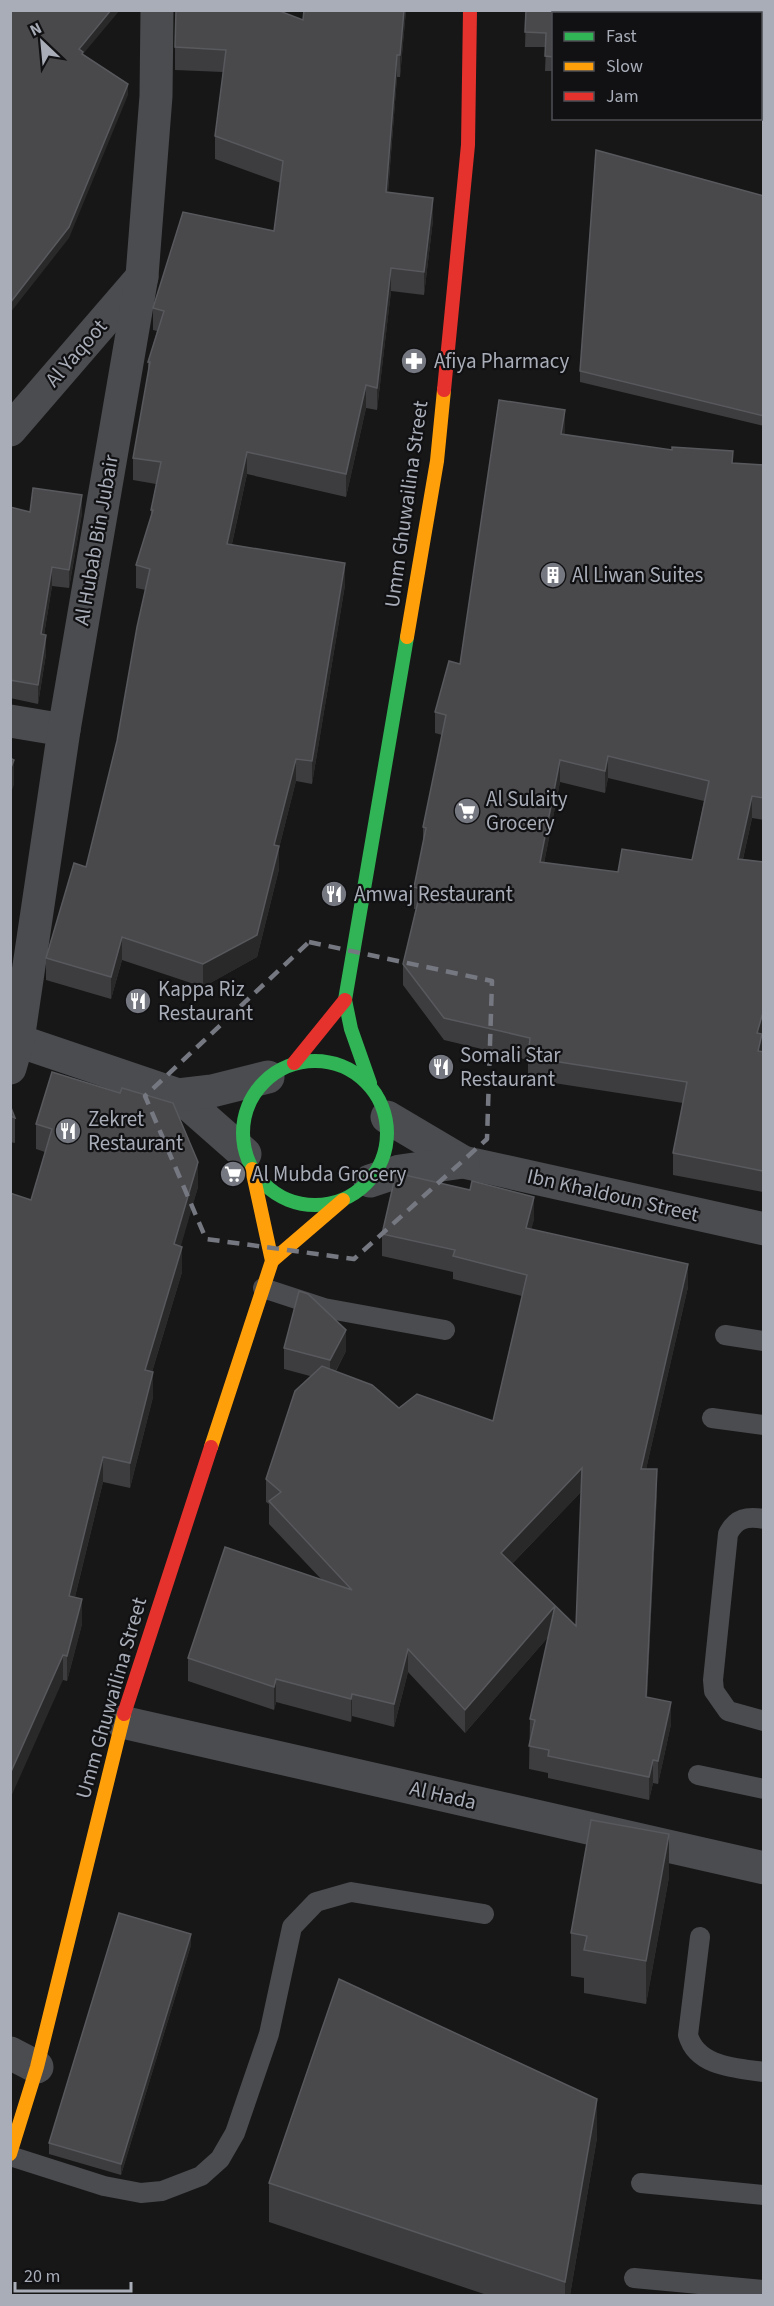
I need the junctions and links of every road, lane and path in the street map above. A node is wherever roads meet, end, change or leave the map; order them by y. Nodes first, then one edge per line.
1 (157, 10) edge
2 (470, 10) edge
3 (142, 276) junction
4 (10, 430) edge
5 (10, 721) edge
6 (64, 730) junction
7 (345, 1000) junction
8 (13, 1049) edge
9 (281, 1070) junction
10 (370, 1083) junction
11 (178, 1095) junction
12 (387, 1117) junction
13 (249, 1162) junction
14 (463, 1162) junction
15 (370, 1181) junction
16 (343, 1200) junction
17 (764, 1229) edge
18 (272, 1261) junction
19 (263, 1288) junction
20 (445, 1330) dead end
21 (725, 1335) dead end
22 (764, 1341) edge
23 (712, 1418) dead end
24 (764, 1425) edge
25 (764, 1519) edge
26 (764, 1721) edge
27 (122, 1722) junction
28 (698, 1775) dead end
29 (764, 1789) edge
30 (764, 1868) edge
31 (484, 1914) dead end
32 (700, 1937) dead end
33 (24, 2060) edge
34 (764, 2072) edge
35 (10, 2155) edge
36 (641, 2183) dead end
37 (764, 2195) edge
38 (634, 2278) dead end
39 (764, 2290) edge

1 - 3 street, Al Hubab Bin Jubair
2 - 7 street, Umm Ghuwailina Street
3 - 4 street, Al Yaqoot
3 - 6 street, Al Hubab Bin Jubair
5 - 6 street
6 - 8 street, Al Hubab Bin Jubair
7 - 9 street, Umm Ghuwailina Street
7 - 10 street, Umm Ghuwailina Street
8 - 11 street
9 - 10 street
9 - 11 street
9 - 13 street
10 - 12 street
11 - 13 street
12 - 14 street, Ibn Khaldoun Street
12 - 15 street
13 - 16 street
13 - 18 street
14 - 15 street, Ibn Khaldoun Street
14 - 17 street, Ibn Khaldoun Street
15 - 16 street
16 - 18 street
18 - 19 street, Umm Ghuwailina Street
19 - 20 lane
19 - 27 street, Umm Ghuwailina Street
21 - 22 lane
23 - 24 lane
25 - 26 lane
27 - 30 street, Al Hada
27 - 33 street, Umm Ghuwailina Street
28 - 29 lane
31 - 35 lane
32 - 34 lane
33 - 35 street, Umm Ghuwailina Street
36 - 37 lane
38 - 39 lane

